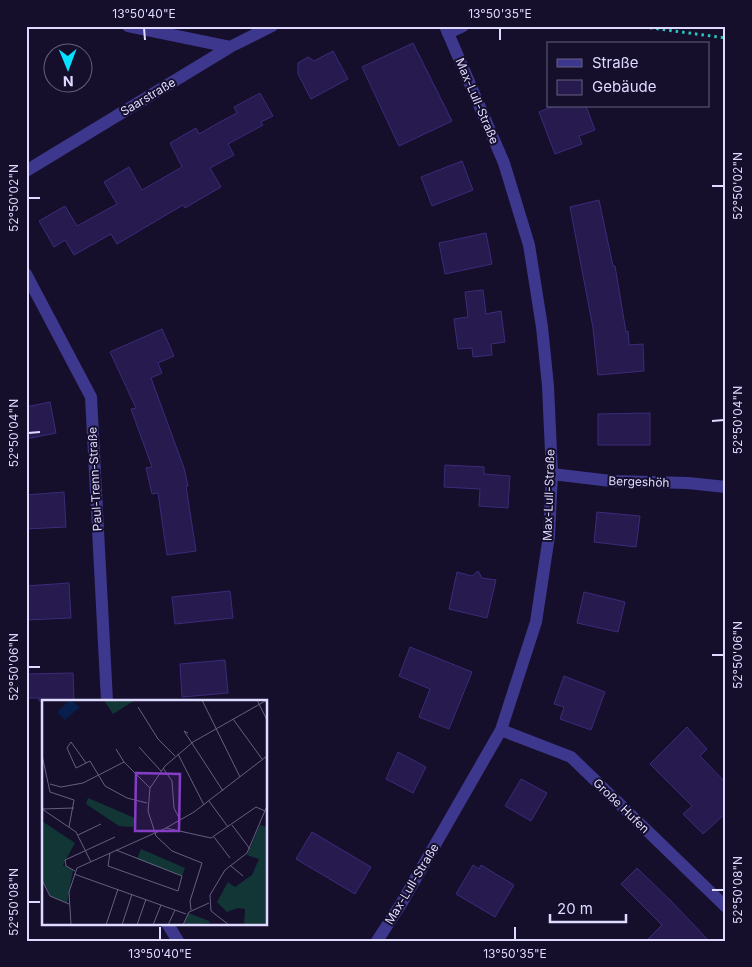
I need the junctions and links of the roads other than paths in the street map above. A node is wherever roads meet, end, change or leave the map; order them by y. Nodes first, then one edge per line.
1 (128, 26) edge
2 (272, 26) edge
3 (463, 26) edge
4 (446, 30) edge
5 (230, 47) junction
6 (26, 171) edge
7 (26, 274) edge
8 (552, 474) junction
9 (726, 487) edge
10 (107, 700) edge
11 (501, 730) junction
12 (726, 907) edge
13 (168, 924) edge
14 (178, 941) edge
15 (377, 941) edge

1 - 5 street
2 - 5 street, Saarstraße
3 - 4 street
4 - 8 street, Max-Lull-Straße
5 - 6 street, Saarstraße
7 - 10 street, Paul-Trenn-Straße
8 - 9 street, Bergeshöh
8 - 11 street, Max-Lull-Straße
11 - 12 street, Große Hufen
11 - 15 street, Max-Lull-Straße
13 - 14 street

